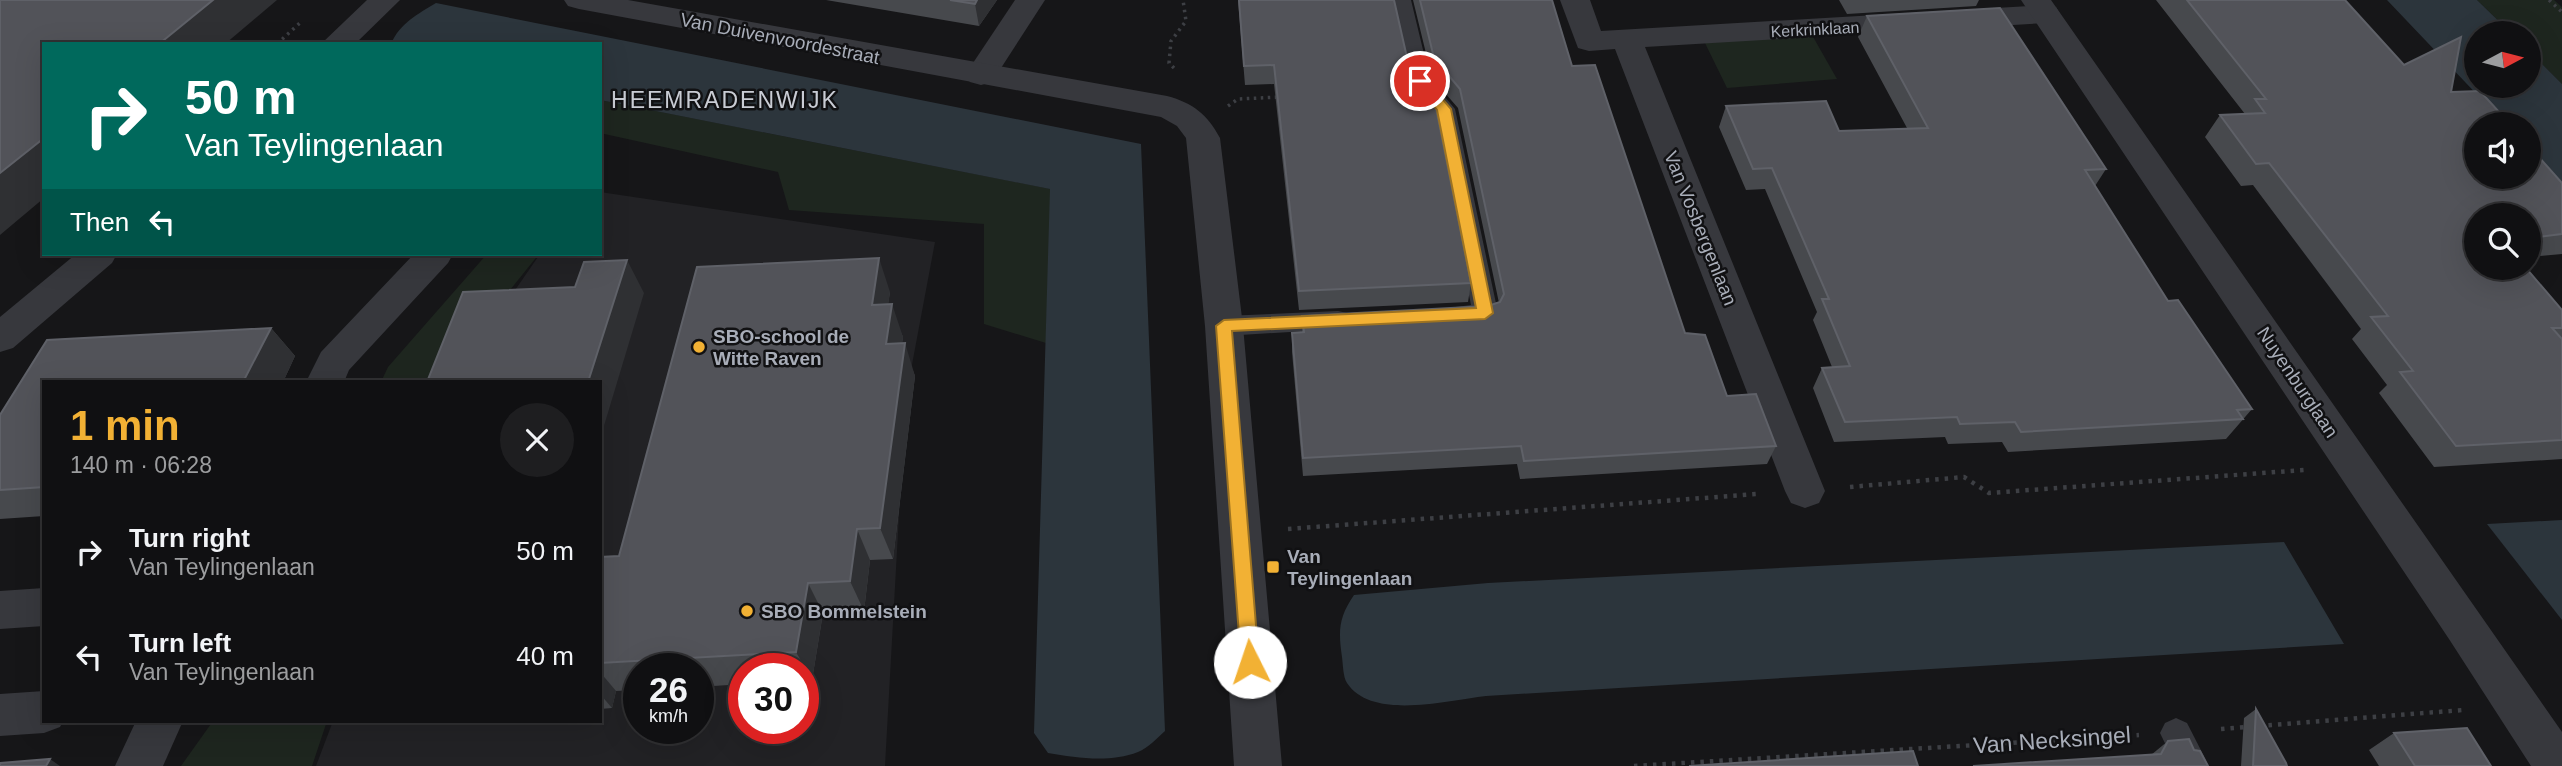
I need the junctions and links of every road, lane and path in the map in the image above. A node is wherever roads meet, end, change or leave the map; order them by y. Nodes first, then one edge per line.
1 (385, 0) edge
2 (579, 0) edge
3 (1030, 0) edge
4 (1183, 0) edge
5 (1401, 0) edge
6 (1575, 0) edge
7 (2549, 0) edge
8 (2040, 7) edge
9 (2562, 12) edge
10 (1626, 39) junction
11 (338, 42) edge
12 (981, 75) junction
13 (1180, 112) junction
14 (97, 256) edge
15 (433, 256) edge
16 (1430, 316) edge
17 (1361, 319) edge
18 (1224, 326) junction
19 (0, 338) edge
20 (326, 380) edge
21 (1805, 491) dead end
22 (42, 607) edge
23 (0, 610) edge
24 (2518, 706) junction
25 (42, 712) edge
26 (0, 715) edge
27 (159, 723) edge
28 (2176, 733) junction
29 (139, 766) edge
30 (1258, 766) edge
31 (1634, 766) edge
32 (2193, 766) edge
33 (2558, 766) edge

1 - 11 street
2 - 12 street, Van Duivenvoordestraat
3 - 12 street
4 - 13 path
5 - 16 lane
6 - 10 street
7 - 9 path
8 - 10 street, Kerkrinklaan
8 - 24 street, Nuyenburglaan
10 - 21 street, Van Vosbergenlaan
12 - 13 street
13 - 18 street
14 - 19 street
15 - 20 street
17 - 18 lane
18 - 30 street
22 - 23 street
24 - 28 path, Van Necksingel
24 - 33 street, Nuyenburglaan
25 - 26 street
27 - 29 street
28 - 31 path, Van Necksingel
28 - 32 lane

